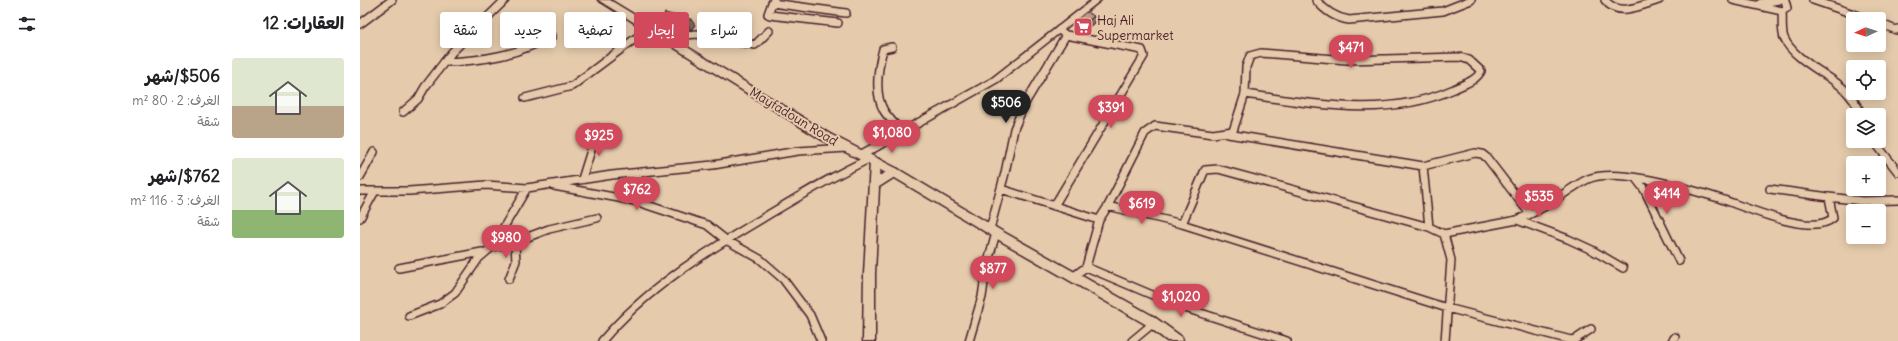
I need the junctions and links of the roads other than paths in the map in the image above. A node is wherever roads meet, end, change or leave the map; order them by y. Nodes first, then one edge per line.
1 (392, 0) edge
2 (505, 0) edge
3 (603, 0) edge
4 (1097, 0) edge
5 (1316, 0) edge
6 (1471, 0) edge
7 (1604, 0) edge
8 (1659, 0) edge
9 (1734, 0) edge
10 (1779, 0) edge
11 (1785, 0) edge
12 (1814, 0) edge
13 (773, 2) edge
14 (1782, 11) junction
15 (1848, 12) edge
16 (846, 13) dead end
17 (634, 20) edge
18 (838, 23) dead end
19 (360, 24) edge
20 (1886, 26) edge
21 (1898, 29) edge
22 (769, 31) dead end
23 (1062, 32) junction
24 (689, 35) edge
25 (634, 40) edge
26 (892, 47) dead end
27 (530, 48) edge
28 (681, 48) edge
29 (444, 62) junction
30 (1245, 94) junction
31 (525, 98) dead end
32 (1858, 108) edge
33 (403, 112) dead end
34 (598, 128) dead end
35 (903, 133) junction
36 (1221, 133) junction
37 (826, 137) junction
38 (847, 148) junction
39 (1879, 148) edge
40 (813, 150) junction
41 (374, 152) dead end
42 (868, 158) junction
43 (1423, 166) junction
44 (640, 172) junction
45 (894, 172) junction
46 (1898, 172) edge
47 (360, 177) edge
48 (582, 179) junction
49 (1637, 180) junction
50 (548, 184) junction
51 (874, 185) junction
52 (527, 188) junction
53 (1001, 189) junction
54 (1770, 189) dead end
55 (360, 191) edge
56 (375, 191) junction
57 (1829, 197) junction
58 (627, 199) junction
59 (1898, 200) edge
60 (1054, 206) junction
61 (1108, 206) junction
62 (1530, 214) junction
63 (360, 218) edge
64 (597, 218) dead end
65 (1099, 220) junction
66 (1516, 220) junction
67 (1182, 224) junction
68 (1429, 227) junction
69 (993, 231) junction
70 (1444, 234) junction
71 (726, 240) junction
72 (512, 243) junction
73 (492, 247) junction
74 (482, 252) junction
75 (1679, 261) dead end
76 (1086, 267) junction
77 (400, 268) dead end
78 (1623, 268) dead end
79 (1074, 276) junction
80 (509, 279) dead end
81 (1447, 308) junction
82 (1132, 312) junction
83 (409, 316) dead end
84 (1150, 326) junction
85 (1591, 329) dead end
86 (602, 341) edge
87 (821, 341) edge
88 (869, 341) edge
89 (969, 341) edge
90 (1132, 341) edge
91 (1169, 341) edge
92 (1177, 341) edge
93 (1287, 341) edge
94 (1445, 341) edge

1 - 19 street
2 - 29 street
3 - 17 main road, Mayfadoun Road
4 - 23 street
5 - 6 street
7 - 8 street
9 - 10 street
9 - 14 street
11 - 14 street
12 - 15 street
13 - 16 street
13 - 18 street
14 - 32 street
20 - 21 street
22 - 24 street
23 - 35 street
23 - 53 street
23 - 60 street
25 - 31 street
26 - 35 street
27 - 29 street
28 - 37 main road, Mayfadoun Road
29 - 33 street
30 - 30 street
30 - 36 street
34 - 48 street
35 - 42 street
36 - 43 street
36 - 61 street
37 - 38 main road, Mayfadoun Road
37 - 40 street
38 - 40 street
38 - 42 main road, Mayfadoun Road
39 - 46 street
40 - 44 street
41 - 47 street
42 - 45 main road, Mayfadoun Road
42 - 51 street
42 - 71 street
43 - 62 street
43 - 68 street
44 - 48 street
44 - 58 street
45 - 51 street
45 - 69 main road, Mayfadoun Road
48 - 50 street
49 - 57 street
49 - 62 street
49 - 75 street
50 - 52 street
50 - 58 street
51 - 88 street
52 - 56 street
52 - 73 street
53 - 60 street
53 - 69 street
54 - 57 street
55 - 56 street
56 - 63 street
57 - 59 street
58 - 71 street
60 - 65 street
61 - 65 street
61 - 67 street
62 - 66 street
64 - 72 street
65 - 76 street
66 - 70 street
66 - 78 street
67 - 68 street
67 - 81 street
68 - 70 street
69 - 79 main road, Mayfadoun Road
69 - 89 street
70 - 81 street
71 - 86 street
71 - 87 street
72 - 73 street
72 - 80 street
73 - 74 street
74 - 77 street
74 - 83 street
76 - 79 street
76 - 93 street
79 - 82 main road, Mayfadoun Road
81 - 85 street
81 - 94 street
82 - 84 main road, Mayfadoun Road
82 - 92 main road, Mayfadoun Road
84 - 90 street
84 - 91 main road, Mayfadoun Road

